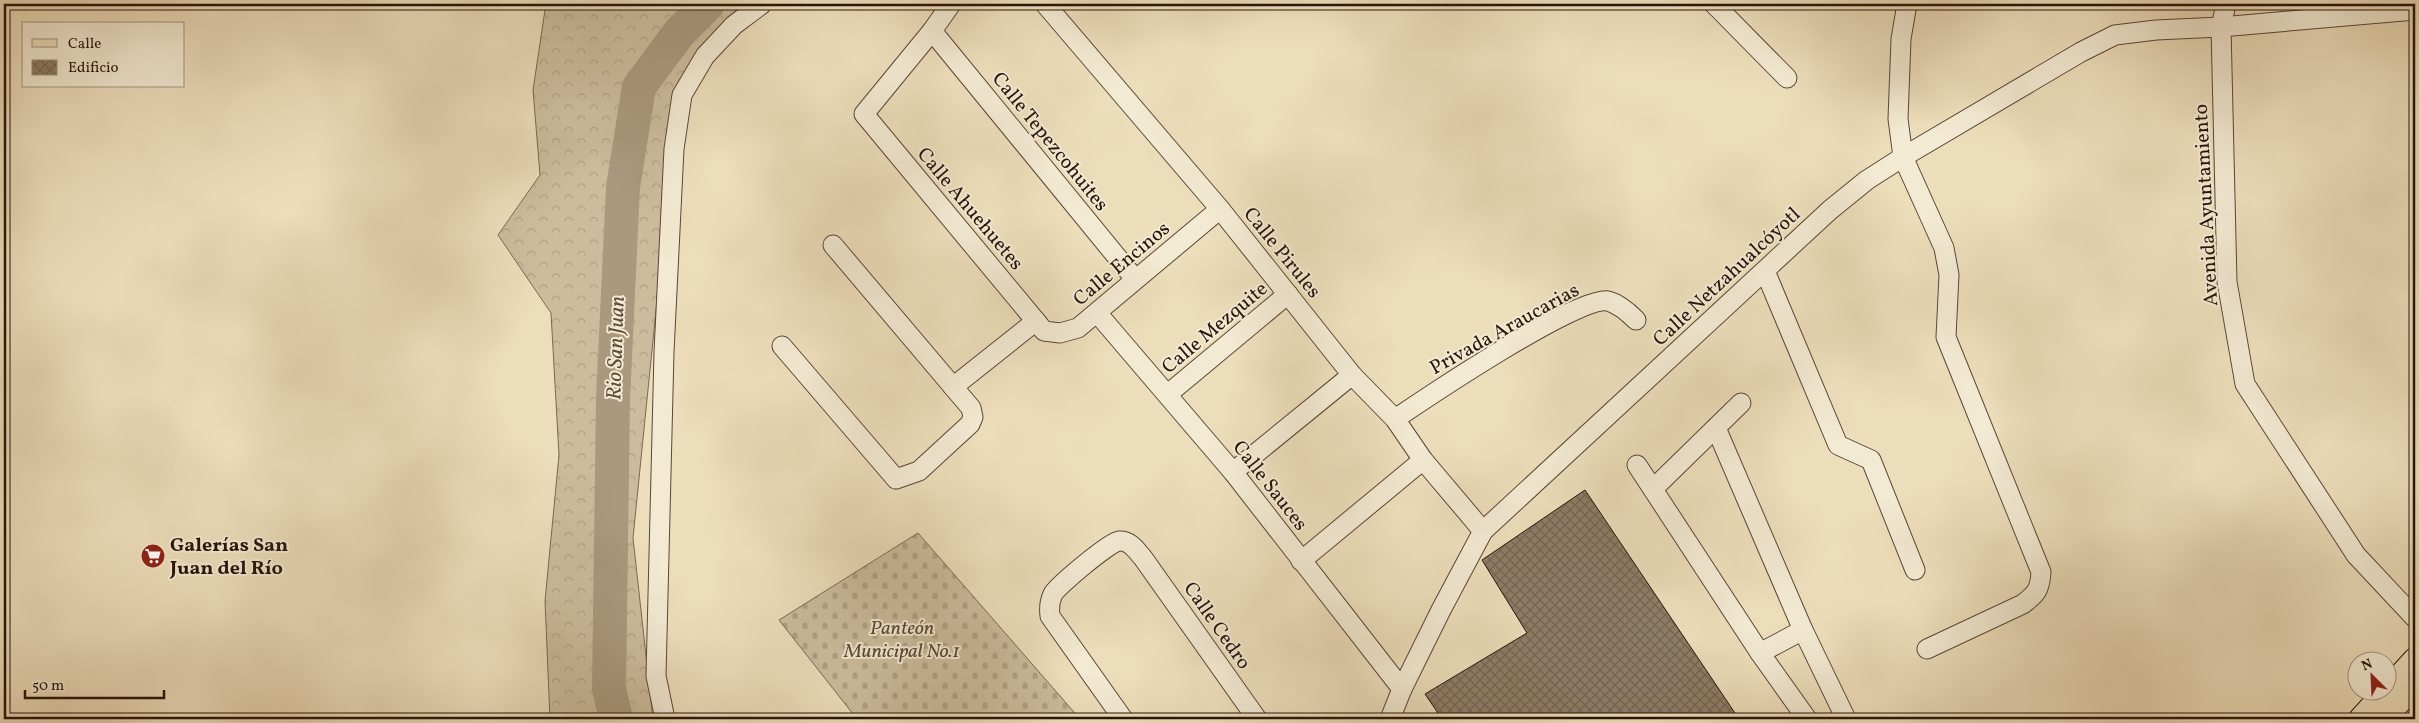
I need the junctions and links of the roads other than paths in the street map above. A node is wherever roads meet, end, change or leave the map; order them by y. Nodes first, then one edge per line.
1 (762, 4) edge
2 (951, 4) edge
3 (1045, 4) edge
4 (1714, 4) edge
5 (1907, 4) edge
6 (2226, 4) edge
7 (2415, 10) edge
8 (2221, 27) junction
9 (932, 31) junction
10 (1787, 78) dead end
11 (1903, 157) junction
12 (1220, 209) junction
13 (833, 245) dead end
14 (1765, 271) junction
15 (1135, 279) junction
16 (1288, 294) junction
17 (1098, 314) junction
18 (1636, 320) dead end
19 (1040, 326) junction
20 (782, 346) dead end
21 (1352, 375) junction
22 (953, 387) junction
23 (1168, 394) junction
24 (1741, 403) dead end
25 (1396, 419) junction
26 (1716, 428) junction
27 (1423, 460) junction
28 (1637, 465) dead end
29 (1233, 472) junction
30 (1652, 489) junction
31 (1483, 531) junction
32 (1301, 561) junction
33 (1915, 570) dead end
34 (2415, 618) edge
35 (1803, 630) junction
36 (1927, 649) dead end
37 (1760, 653) junction
38 (2415, 660) edge
39 (2415, 685) edge
40 (1402, 689) junction
41 (664, 719) edge
42 (1123, 719) edge
43 (1256, 719) edge
44 (1390, 719) edge
45 (1807, 719) edge
46 (1846, 719) edge
47 (2361, 719) edge
48 (2383, 719) edge

1 - 41 street
2 - 9 street
3 - 12 street, Calle Pirules
4 - 10 street
5 - 11 street
6 - 8 street, Avenida Ayuntamiento
7 - 8 street, Calle Netzahualcóyotl
8 - 11 street, Calle Netzahualcóyotl
8 - 34 street, Avenida Ayuntamiento
9 - 15 street, Calle Tepezcohuites
9 - 19 street, Calle Ahuehuetes
11 - 14 street, Calle Netzahualcóyotl
11 - 36 street
12 - 15 street, Calle Encinos
12 - 16 street, Calle Pirules
13 - 22 street
14 - 31 street, Calle Netzahualcóyotl
14 - 33 street
15 - 17 street, Calle Encinos
16 - 21 street, Calle Pirules
16 - 23 street, Calle Mezquite
17 - 19 street, Calle Encinos
17 - 23 street, Calle Sauces
18 - 25 street, Privada Araucarias
19 - 22 street
20 - 22 street
21 - 25 street, Calle Pirules
21 - 29 street
23 - 29 street, Calle Sauces
24 - 26 street
25 - 27 street, Calle Pirules
26 - 30 street
26 - 35 street
27 - 31 street, Calle Pirules
27 - 32 street
28 - 30 street
29 - 32 street, Calle Sauces
30 - 37 street
31 - 40 street, Calle Netzahualcóyotl
32 - 40 street, Calle Sauces
35 - 37 street
35 - 46 street
37 - 45 street
38 - 47 main road
39 - 48 main road
40 - 44 street, Calle Netzahualcóyotl
42 - 43 street, Calle Cedro

